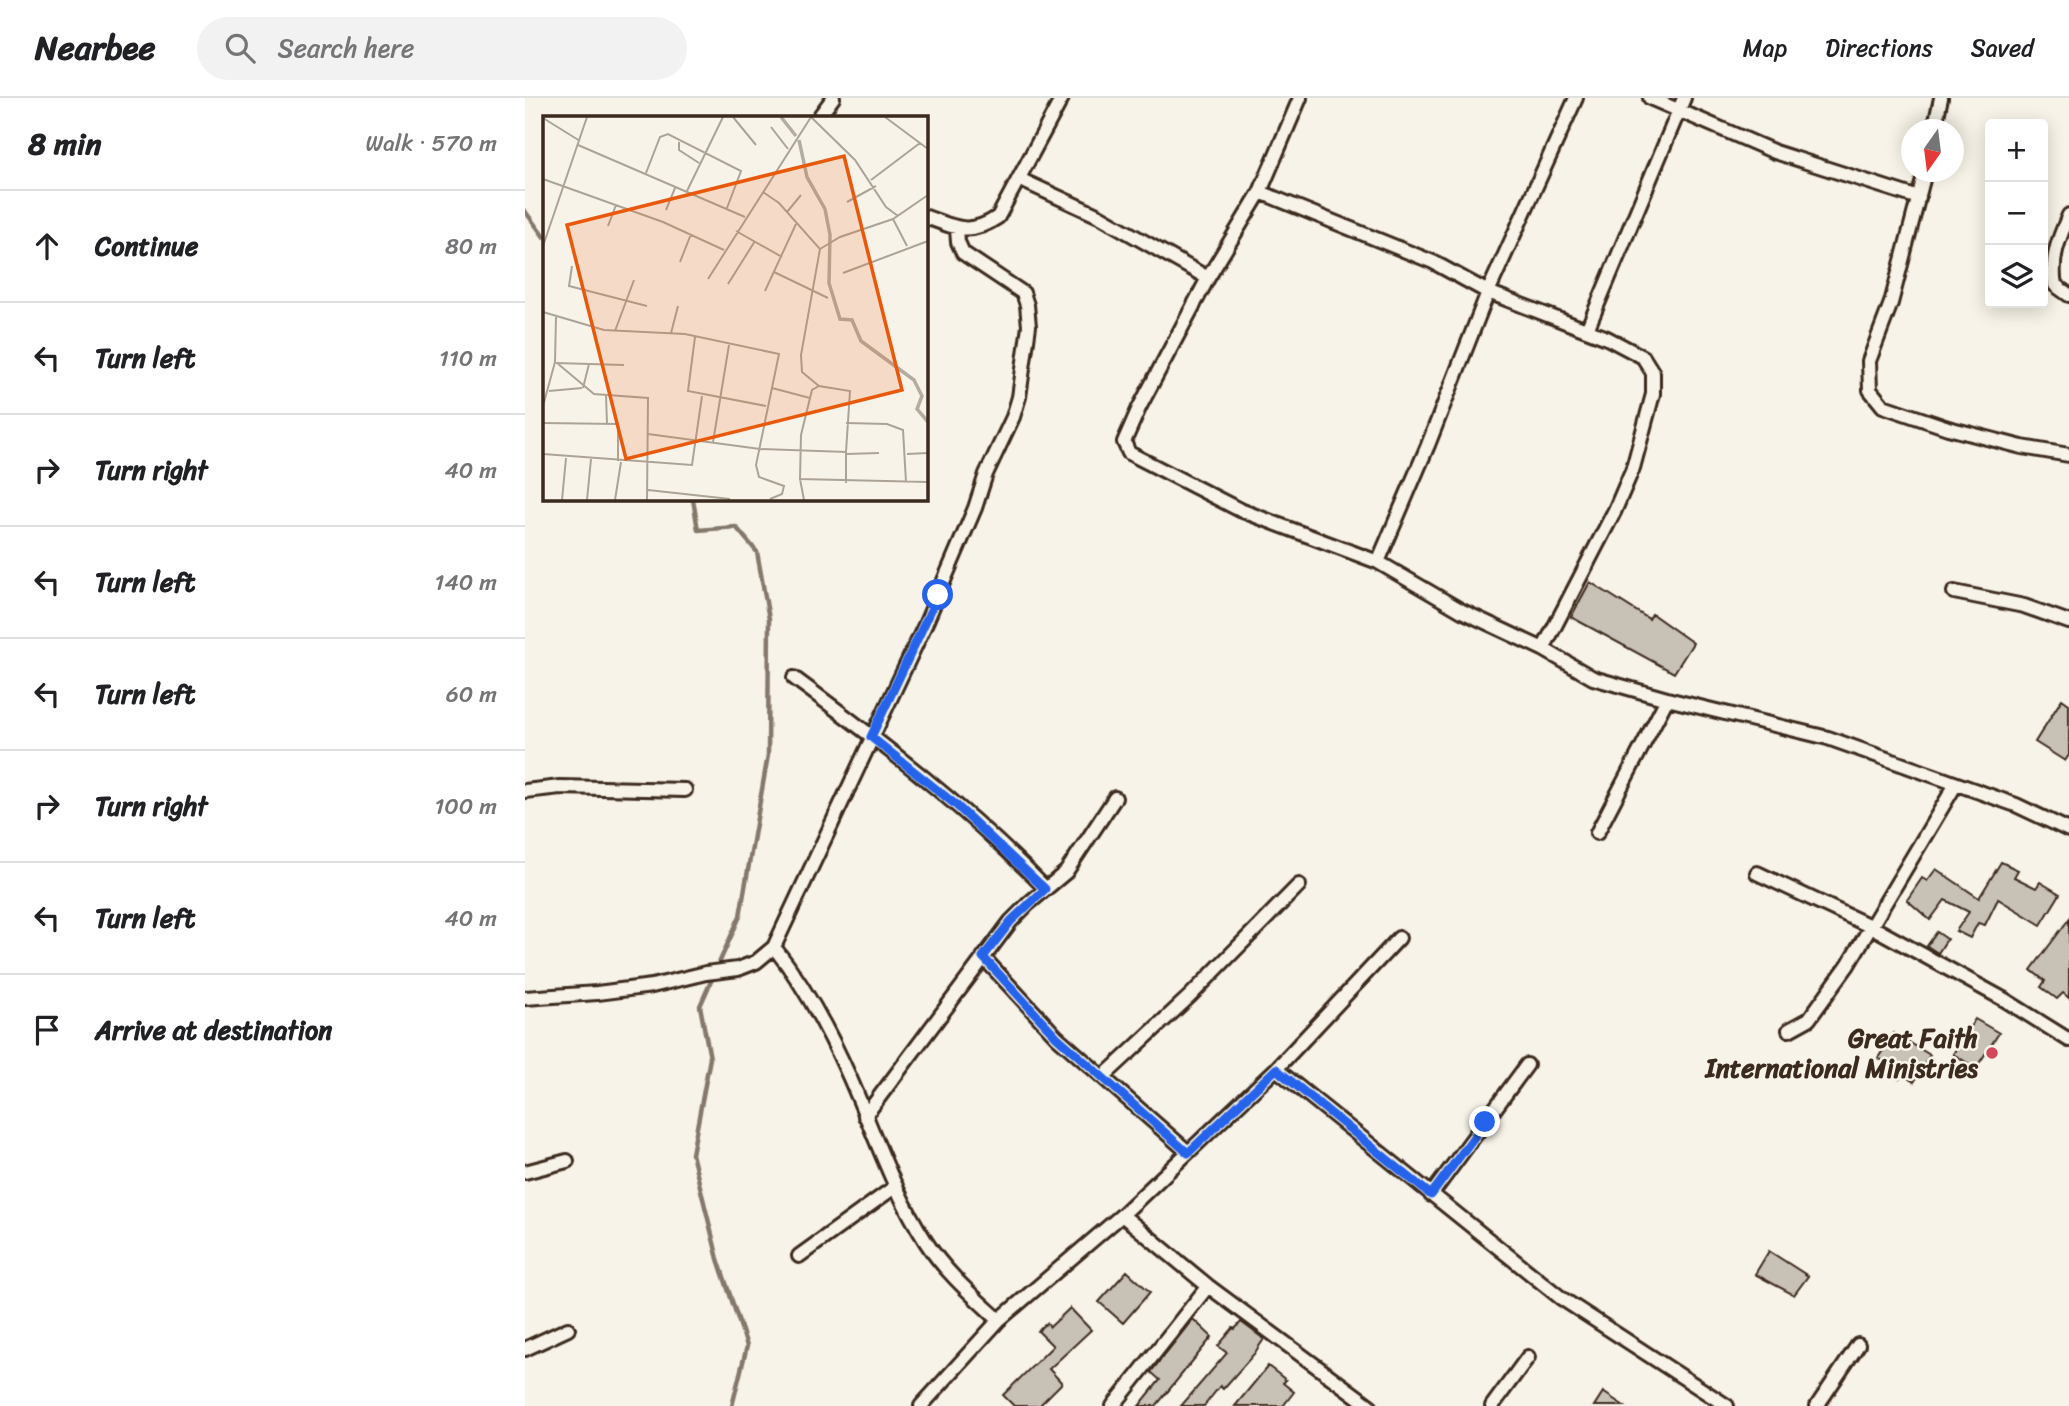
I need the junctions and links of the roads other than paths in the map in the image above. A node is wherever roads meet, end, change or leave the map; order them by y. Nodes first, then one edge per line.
1 (833, 98) edge
2 (1062, 98) edge
3 (1300, 98) edge
4 (1576, 98) edge
5 (1650, 98) edge
6 (1941, 98) edge
7 (1681, 104) edge
8 (820, 116) edge
9 (1936, 119) edge
10 (1019, 179) junction
11 (1923, 182) edge
12 (1260, 192) junction
13 (1919, 198) junction
14 (2069, 215) edge
15 (927, 217) edge
16 (957, 229) junction
17 (1208, 278) junction
18 (1488, 292) junction
19 (2069, 295) edge
20 (1587, 330) junction
21 (2069, 455) edge
22 (1378, 562) junction
23 (1954, 592) dead end
24 (2069, 622) edge
25 (1542, 649) junction
26 (794, 678) dead end
27 (1667, 699) junction
28 (871, 737) junction
29 (1956, 784) junction
30 (685, 790) dead end
31 (525, 791) edge
32 (1115, 798) dead end
33 (2069, 830) edge
34 (1597, 833) dead end
35 (1757, 873) dead end
36 (1299, 885) dead end
37 (1045, 889) junction
38 (1872, 927) junction
39 (1399, 938) dead end
40 (774, 947) junction
41 (983, 957) junction
42 (525, 998) edge
43 (1789, 1030) dead end
44 (2069, 1040) edge
45 (1527, 1065) dead end
46 (1276, 1069) junction
47 (1103, 1077) junction
48 (865, 1116) junction
49 (1188, 1153) junction
50 (567, 1161) dead end
51 (525, 1172) edge
52 (896, 1186) junction
53 (1431, 1195) junction
54 (1122, 1215) junction
55 (799, 1256) dead end
56 (1208, 1286) junction
57 (999, 1320) junction
58 (568, 1329) dead end
59 (1858, 1345) dead end
60 (525, 1349) edge
61 (1528, 1357) dead end
62 (921, 1406) edge
63 (1113, 1406) edge
64 (1370, 1406) edge
65 (1492, 1406) edge
66 (1727, 1406) edge
67 (1817, 1406) edge

1 - 8 street
2 - 10 street
3 - 12 street
4 - 18 street
5 - 7 street
6 - 9 street
7 - 13 street
7 - 20 street
10 - 16 street
10 - 17 street
11 - 13 street
12 - 17 street
12 - 18 street
13 - 21 street
14 - 19 street
15 - 16 street
16 - 28 street
17 - 22 street
18 - 20 street
18 - 22 street
20 - 25 street
22 - 25 street
23 - 24 street
25 - 27 street
26 - 28 street
27 - 29 street
27 - 34 street
28 - 37 street
28 - 40 street
29 - 33 street
29 - 38 street
30 - 31 street
32 - 37 street
35 - 38 street
36 - 47 street
37 - 41 street
38 - 43 street
38 - 44 street
39 - 46 street
40 - 42 street
40 - 48 street
41 - 47 street
41 - 48 street
45 - 53 street
46 - 49 street
46 - 53 street
47 - 49 street
48 - 52 street
49 - 54 street
50 - 51 street
52 - 55 street
52 - 57 street
53 - 66 street
54 - 56 street
54 - 57 street
56 - 63 street
56 - 64 street
57 - 62 street
58 - 60 street
59 - 67 street
61 - 65 street

